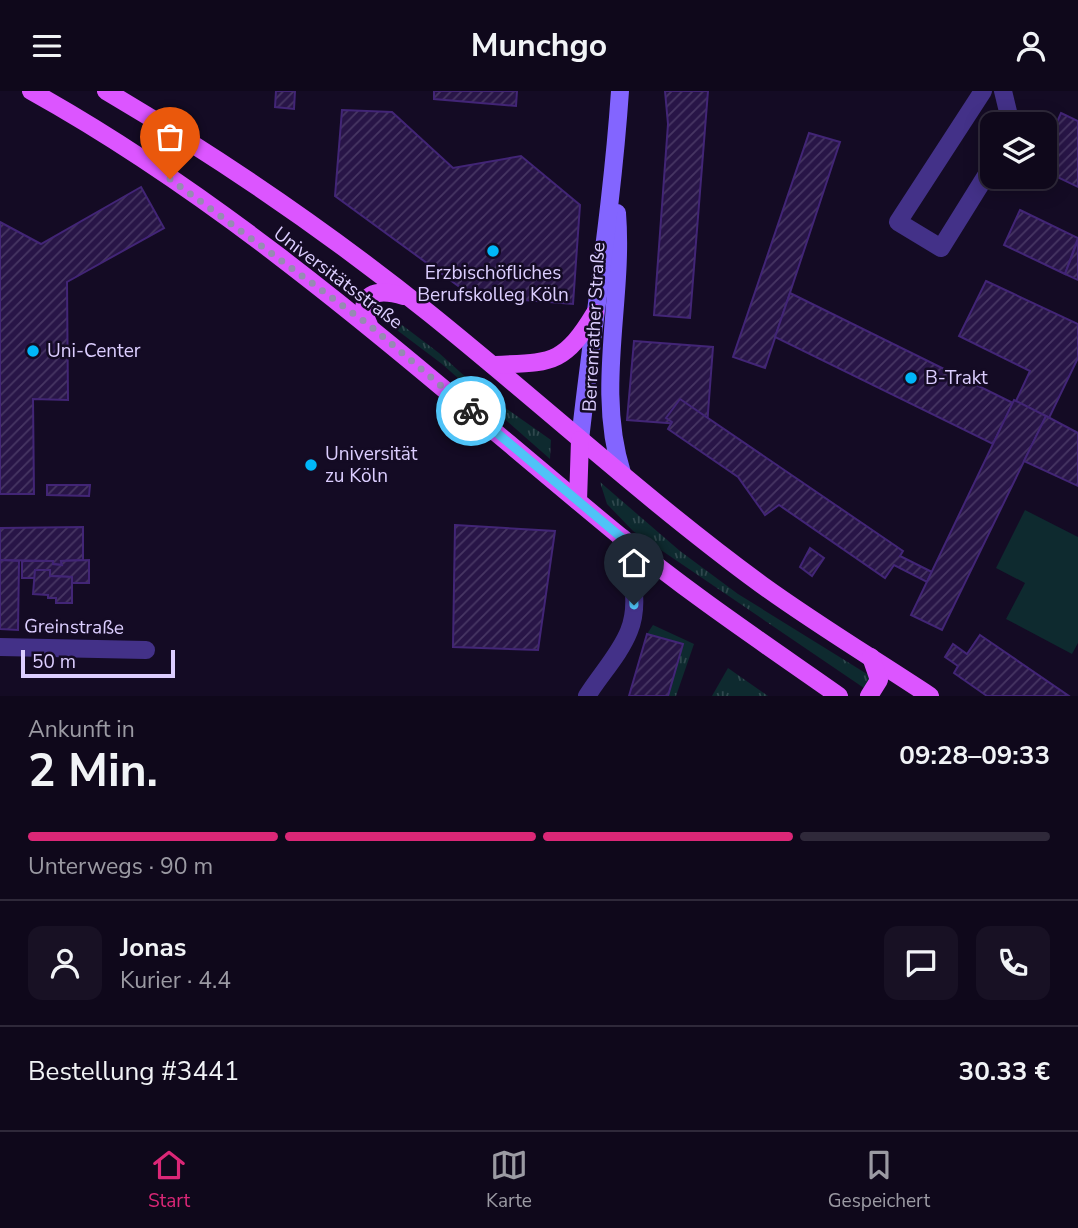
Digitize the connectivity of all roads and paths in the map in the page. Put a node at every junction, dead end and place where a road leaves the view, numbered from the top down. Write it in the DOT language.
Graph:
graph roads {
  1 [pos="31,91"];
  2 [pos="106,91"];
  3 [pos="621,91"];
  4 [pos="983,91"];
  5 [pos="1003,91"];
  6 [pos="1008,112"];
  7 [pos="614,182"];
  8 [pos="980,185"];
  9 [pos="408,297"];
  10 [pos="595,313"];
  11 [pos="369,325"];
  12 [pos="492,365"];
  13 [pos="580,440"];
  14 [pos="622,473"];
  15 [pos="578,501"];
  16 [pos="622,538"];
  17 [pos="0,647"];
  18 [pos="146,650"];
  19 [pos="871,657"];
  20 [pos="587,696"];
  21 [pos="839,696"];
  22 [pos="869,696"];
  23 [pos="930,696"];
  1 -- 11 [label="main road, Universitätsstraße"];
  2 -- 9 [label="main road, Universitätsstraße"];
  3 -- 7 [label="street, Berrenrather Straße"];
  4 -- 8 [label="street"];
  5 -- 6 [label="street"];
  7 -- 10 [label="street, Berrenrather Straße"];
  7 -- 14 [label="street, Berrenrather Straße"];
  9 -- 11 [label="main road"];
  9 -- 12 [label="main road, Universitätsstraße"];
  10 -- 12 [label="main road"];
  10 -- 13 [label="street, Berrenrather Straße"];
  11 -- 15 [label="main road, Universitätsstraße"];
  12 -- 13 [label="main road, Universitätsstraße"];
  13 -- 14 [label="main road, Universitätsstraße"];
  13 -- 15 [label="main road"];
  14 -- 19 [label="main road, Universitätsstraße"];
  15 -- 16 [label="main road, Universitätsstraße"];
  16 -- 20 [label="street"];
  16 -- 21 [label="main road, Universitätsstraße"];
  17 -- 18 [label="street, Greinstraße"];
  19 -- 22 [label="main road"];
  19 -- 23 [label="main road, Universitätsstraße"];
}
